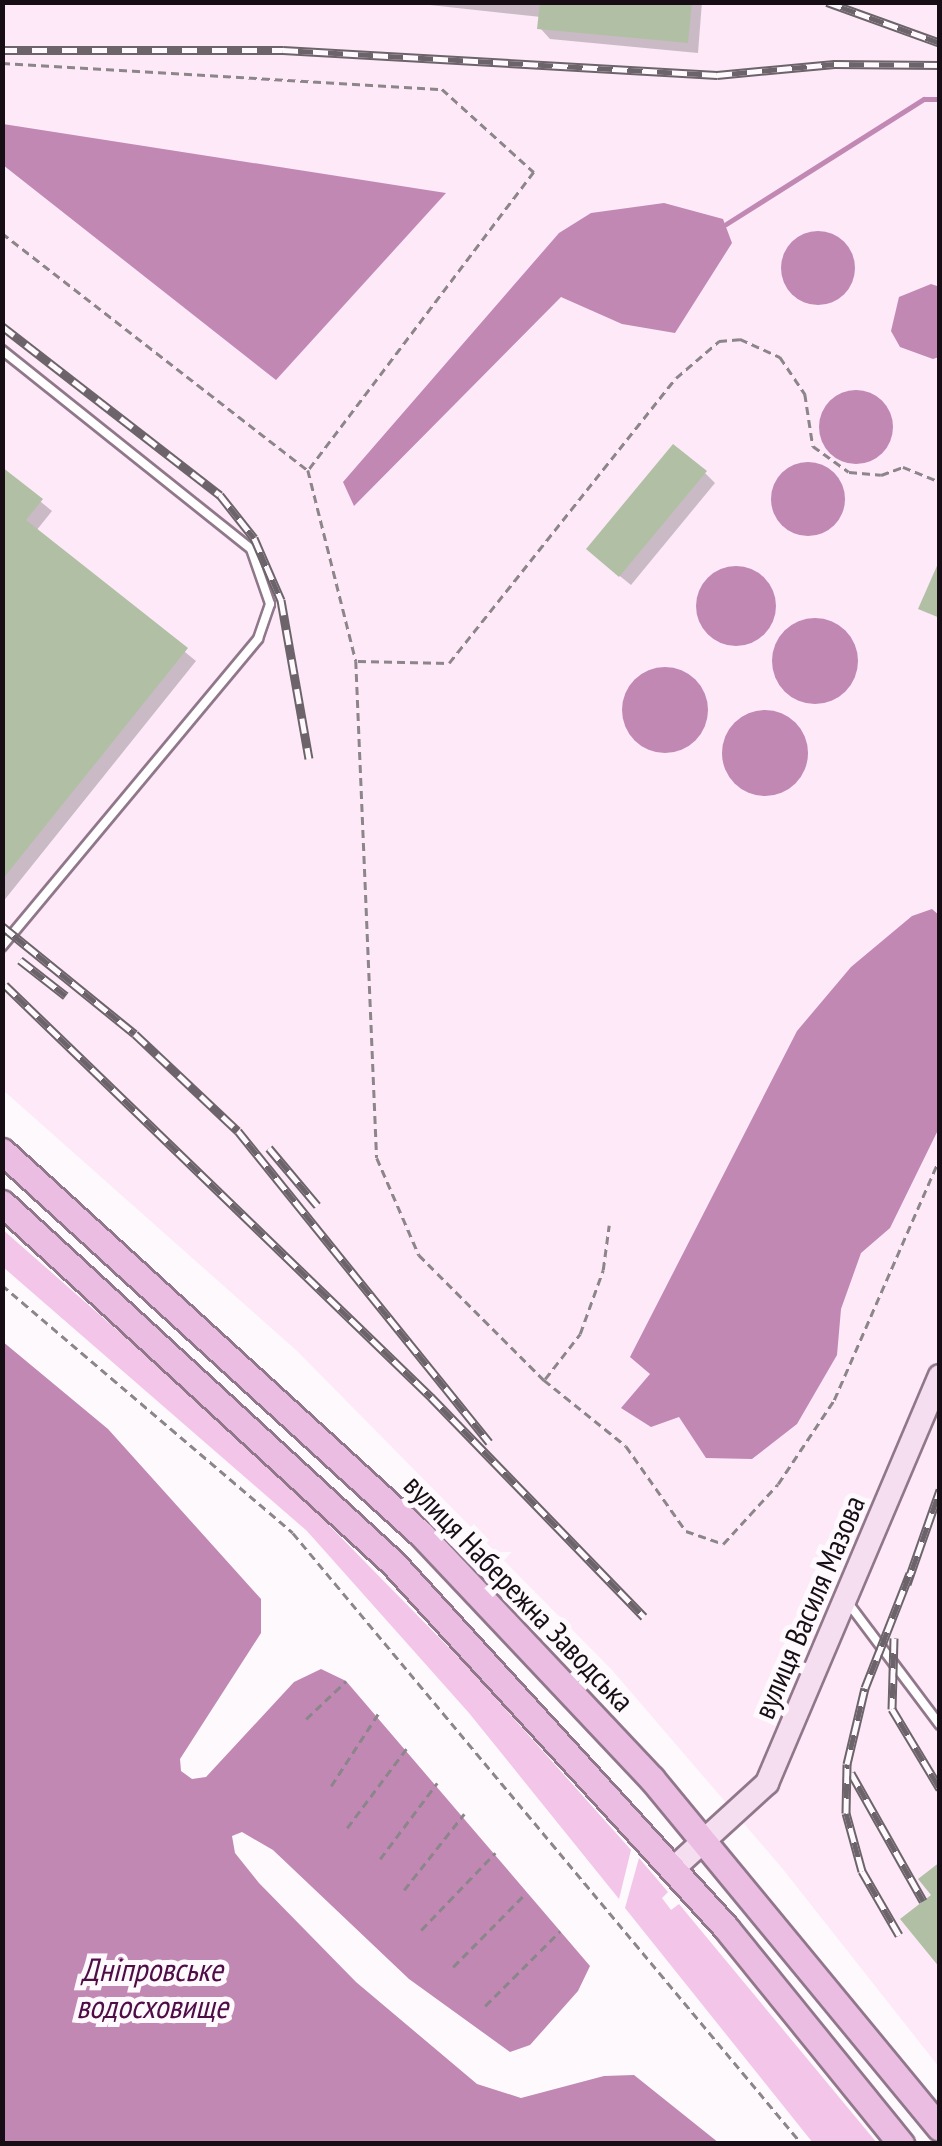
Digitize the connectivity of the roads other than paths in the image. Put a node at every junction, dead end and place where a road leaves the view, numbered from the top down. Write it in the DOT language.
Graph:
graph roads {
  1 [pos="2,350"];
  2 [pos="2,946"];
  3 [pos="2,1150"];
  4 [pos="2,1203"];
  5 [pos="940,1376"];
  6 [pos="845,1599"];
  7 [pos="940,1725"];
  8 [pos="706,1842"];
  9 [pos="674,1868"];
  10 [pos="940,2128"];
  11 [pos="900,2144"];
  1 -- 2 [label="lane"];
  3 -- 8 [label="main road, вулиця Набережна Заводська"];
  4 -- 9 [label="main road"];
  5 -- 6 [label="street, вулиця Василя Мазова"];
  6 -- 7 [label="lane"];
  6 -- 8 [label="street, вулиця Василя Мазова"];
  8 -- 9 [label="street, вулиця Василя Мазова"];
  8 -- 10 [label="main road, вулиця Набережна Заводська"];
  9 -- 11 [label="main road"];
}
